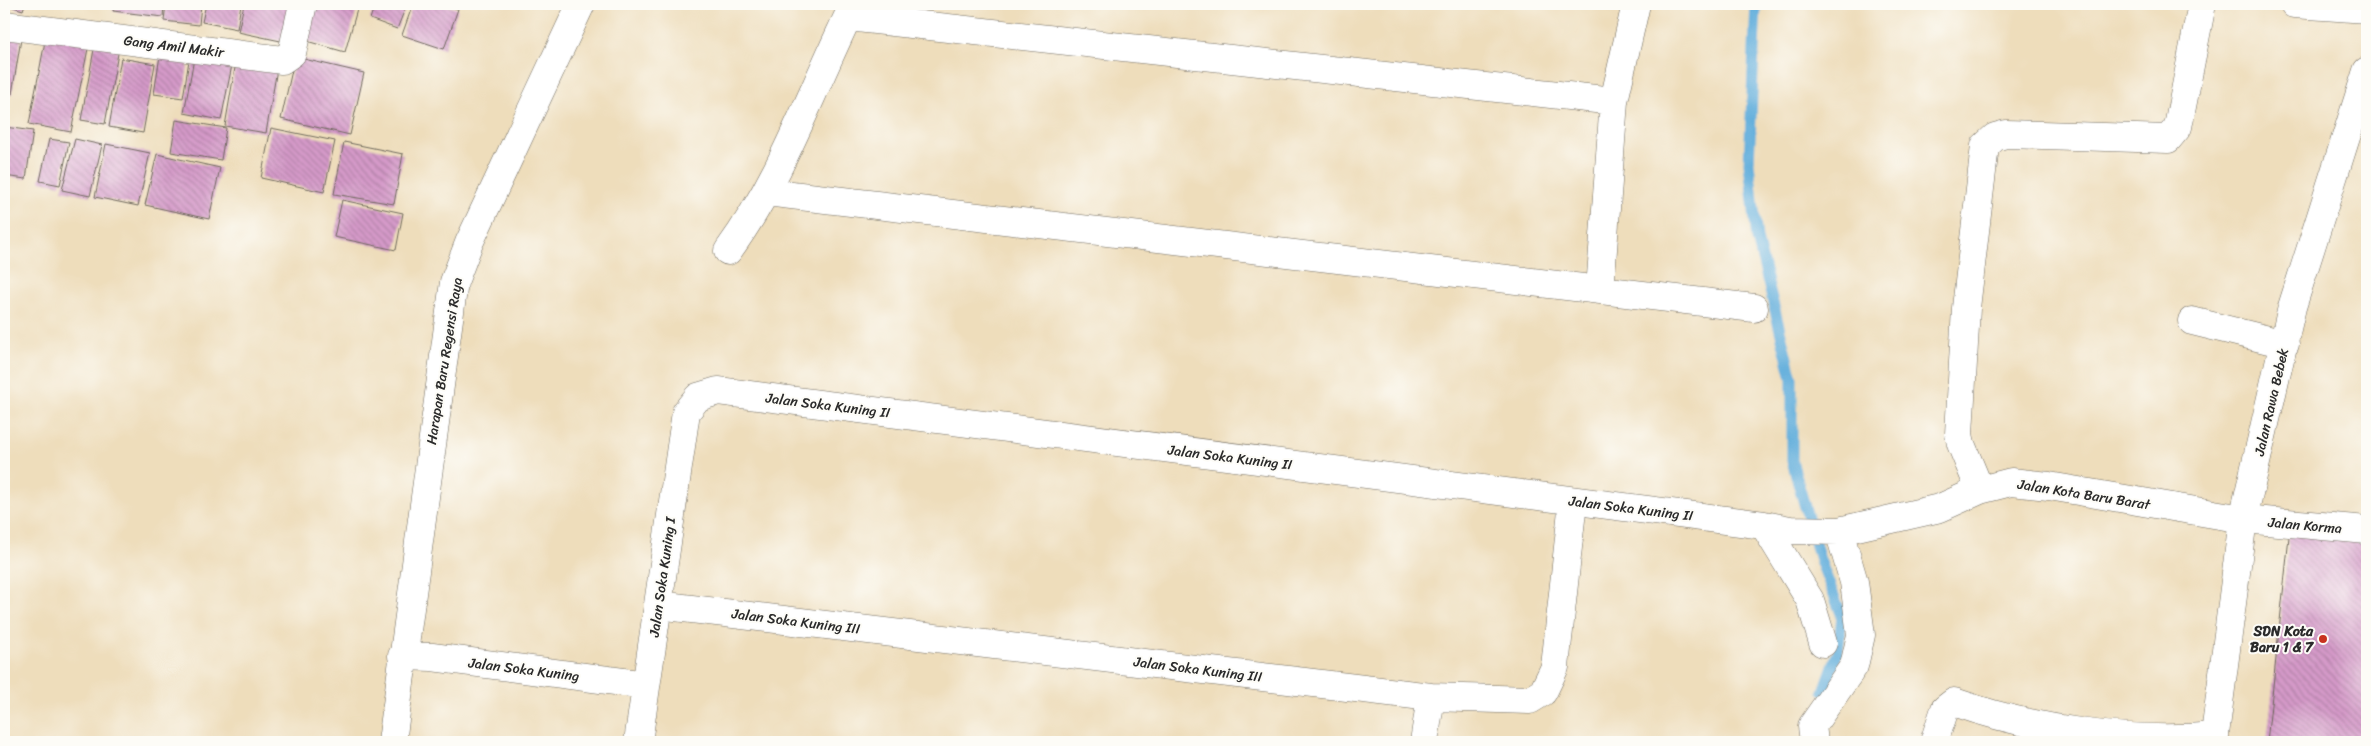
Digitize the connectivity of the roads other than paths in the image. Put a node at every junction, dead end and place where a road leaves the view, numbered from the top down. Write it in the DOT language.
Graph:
graph roads {
  1 [pos="303,4"];
  2 [pos="580,4"];
  3 [pos="1636,4"];
  4 [pos="2202,4"];
  5 [pos="2294,4"];
  6 [pos="2367,9"];
  7 [pos="851,10"];
  8 [pos="4,25"];
  9 [pos="2366,82"];
  10 [pos="1614,101"];
  11 [pos="766,192"];
  12 [pos="728,251"];
  13 [pos="1600,290"];
  14 [pos="1754,308"];
  15 [pos="2192,322"];
  16 [pos="2285,344"];
  17 [pos="686,412"];
  18 [pos="1980,490"];
  19 [pos="1573,500"];
  20 [pos="2243,520"];
  21 [pos="1802,529"];
  22 [pos="2367,530"];
  23 [pos="658,605"];
  24 [pos="1823,644"];
  25 [pos="402,656"];
  26 [pos="646,685"];
  27 [pos="1431,697"];
  28 [pos="2215,739"];
  29 [pos="392,742"];
  30 [pos="638,742"];
  31 [pos="1424,742"];
  32 [pos="1814,742"];
  33 [pos="1934,742"];
  1 -- 8 [label="street, Gang Amil Makir"];
  2 -- 25 [label="street, Harapan Baru Regensi Raya"];
  3 -- 10 [label="street"];
  4 -- 18 [label="street"];
  5 -- 6 [label="street"];
  7 -- 10 [label="street"];
  7 -- 11 [label="street"];
  9 -- 16 [label="street, Jalan Rawa Bebek"];
  10 -- 13 [label="street"];
  11 -- 12 [label="street"];
  11 -- 13 [label="street"];
  13 -- 14 [label="street"];
  15 -- 16 [label="street"];
  16 -- 20 [label="street, Jalan Rawa Bebek"];
  17 -- 19 [label="street, Jalan Soka Kuning II"];
  17 -- 23 [label="street, Jalan Soka Kuning I"];
  18 -- 20 [label="street, Jalan Kota Baru Barat"];
  18 -- 21 [label="street, Jalan Kota Baru Barat"];
  19 -- 21 [label="street, Jalan Soka Kuning II"];
  19 -- 27 [label="street, Jalan Soka Kuning III"];
  20 -- 22 [label="street, Jalan Korma"];
  20 -- 28 [label="street, Jalan Rawa Bebek"];
  21 -- 24 [label="street"];
  21 -- 32 [label="street"];
  23 -- 26 [label="street, Jalan Soka Kuning I"];
  23 -- 27 [label="street, Jalan Soka Kuning III"];
  25 -- 26 [label="street, Jalan Soka Kuning"];
  25 -- 29 [label="street, Harapan Baru Regensi Raya"];
  26 -- 30 [label="street, Jalan Soka Kuning I"];
  27 -- 31 [label="street"];
  28 -- 33 [label="street"];
}
